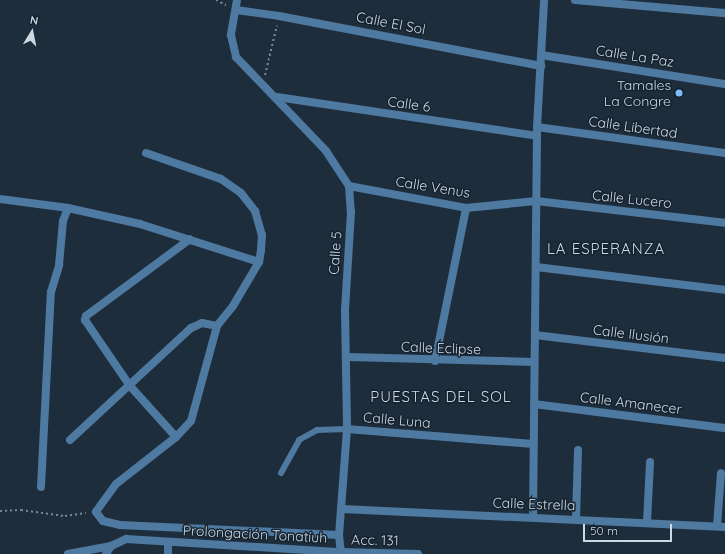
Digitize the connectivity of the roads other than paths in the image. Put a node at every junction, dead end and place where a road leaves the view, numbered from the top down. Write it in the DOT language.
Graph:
graph roads {
  1 [pos="237,0"];
  2 [pos="544,0"];
  3 [pos="575,0"];
  4 [pos="236,10"];
  5 [pos="725,13"];
  6 [pos="541,55"];
  7 [pos="541,66"];
  8 [pos="725,84"];
  9 [pos="278,97"];
  10 [pos="537,131"];
  11 [pos="146,153"];
  12 [pos="725,153"];
  13 [pos="349,186"];
  14 [pos="0,200"];
  15 [pos="536,201"];
  16 [pos="68,208"];
  17 [pos="466,208"];
  18 [pos="725,223"];
  19 [pos="190,239"];
  20 [pos="259,262"];
  21 [pos="536,267"];
  22 [pos="725,290"];
  23 [pos="217,326"];
  24 [pos="535,335"];
  25 [pos="348,357"];
  26 [pos="725,358"];
  27 [pos="435,361"];
  28 [pos="534,362"];
  29 [pos="130,386"];
  30 [pos="534,404"];
  31 [pos="725,428"];
  32 [pos="347,429"];
  33 [pos="176,437"];
  34 [pos="70,440"];
  35 [pos="533,444"];
  36 [pos="578,450"];
  37 [pos="650,462"];
  38 [pos="281,473"];
  39 [pos="721,473"];
  40 [pos="41,487"];
  41 [pos="342,509"];
  42 [pos="533,517"];
  43 [pos="576,519"];
  44 [pos="647,522"];
  45 [pos="721,527"];
  46 [pos="339,535"];
  47 [pos="168,542"];
  48 [pos="110,546"];
  49 [pos="256,550"];
  50 [pos="341,553"];
  51 [pos="68,554"];
  52 [pos="106,554"];
  53 [pos="168,554"];
  54 [pos="408,554"];
  55 [pos="418,554"];
  1 -- 4 [label="street, Calle 5"];
  2 -- 6 [label="street"];
  3 -- 5 [label="street"];
  4 -- 7 [label="street, Calle El Sol"];
  4 -- 9 [label="street, Calle 5"];
  6 -- 7 [label="street"];
  6 -- 8 [label="street, Calle La Paz"];
  7 -- 10 [label="street"];
  9 -- 10 [label="street, Calle 6"];
  9 -- 13 [label="street, Calle 5"];
  10 -- 12 [label="street, Calle Libertad"];
  10 -- 15 [label="street"];
  11 -- 20 [label="street"];
  13 -- 17 [label="street, Calle Venus"];
  13 -- 25 [label="street, Calle 5"];
  14 -- 16 [label="street"];
  15 -- 17 [label="street, Calle Venus"];
  15 -- 18 [label="street, Calle Lucero"];
  15 -- 21 [label="street"];
  16 -- 19 [label="street"];
  16 -- 40 [label="street"];
  17 -- 27 [label="street"];
  19 -- 20 [label="street"];
  19 -- 29 [label="street"];
  20 -- 23 [label="street"];
  21 -- 22 [label="street"];
  21 -- 24 [label="street"];
  23 -- 29 [label="street"];
  23 -- 33 [label="street"];
  24 -- 26 [label="street, Calle Ilusión"];
  24 -- 28 [label="street"];
  25 -- 27 [label="street, Calle Eclipse"];
  25 -- 32 [label="street, Calle 5"];
  27 -- 28 [label="street, Calle Eclipse"];
  28 -- 30 [label="street"];
  29 -- 33 [label="street"];
  29 -- 34 [label="street"];
  30 -- 31 [label="street, Calle Amanecer"];
  30 -- 35 [label="street"];
  32 -- 35 [label="street, Calle Luna"];
  32 -- 38 [label="lane, Calle Luna"];
  32 -- 41 [label="street, Calle 5"];
  33 -- 46 [label="street"];
  35 -- 42 [label="street"];
  36 -- 43 [label="street"];
  37 -- 44 [label="street"];
  39 -- 45 [label="street"];
  41 -- 42 [label="street, Calle Estrella"];
  41 -- 46 [label="street, Calle 5"];
  42 -- 43 [label="street, Calle Estrella"];
  43 -- 44 [label="street, Calle Estrella"];
  44 -- 45 [label="street, Calle Estrella"];
  46 -- 50 [label="street, Calle 5"];
  47 -- 48 [label="street, Prolongación Tonatíuh"];
  47 -- 49 [label="street, Prolongación Tonatíuh"];
  47 -- 53 [label="street"];
  48 -- 51 [label="street, Prolongación Tonatíuh"];
  48 -- 52 [label="street"];
  49 -- 50 [label="street, Prolongación Tonatíuh"];
  50 -- 54 [label="street, Acc. 131"];
  54 -- 55 [label="street, Acc. 131"];
}
